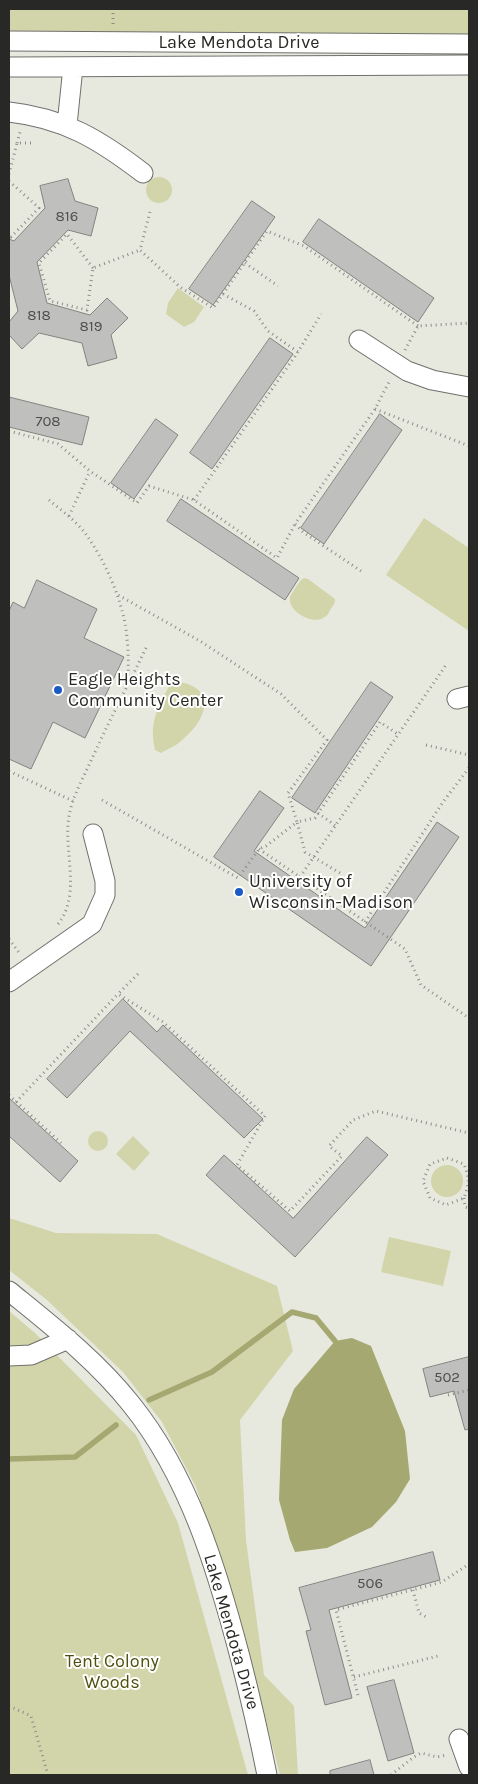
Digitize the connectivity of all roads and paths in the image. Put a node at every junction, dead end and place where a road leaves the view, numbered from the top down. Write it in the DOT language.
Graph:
graph roads {
  1 [pos="9,41"];
  2 [pos="469,44"];
  3 [pos="469,65"];
  4 [pos="9,67"];
  5 [pos="73,67"];
  6 [pos="9,112"];
  7 [pos="67,125"];
  8 [pos="35,143"];
  9 [pos="143,173"];
  10 [pos="9,174"];
  11 [pos="9,181"];
  12 [pos="150,212"];
  13 [pos="9,236"];
  14 [pos="140,250"];
  15 [pos="245,263"];
  16 [pos="93,268"];
  17 [pos="278,286"];
  18 [pos="223,294"];
  19 [pos="321,314"];
  20 [pos="469,323"];
  21 [pos="418,326"];
  22 [pos="359,340"];
  23 [pos="298,352"];
  24 [pos="397,365"];
  25 [pos="469,387"];
  26 [pos="375,409"];
  27 [pos="9,431"];
  28 [pos="469,446"];
  29 [pos="90,470"];
  30 [pos="49,500"];
  31 [pos="194,500"];
  32 [pos="69,516"];
  33 [pos="295,524"];
  34 [pos="361,571"];
  35 [pos="118,595"];
  36 [pos="147,646"];
  37 [pos="446,665"];
  38 [pos="128,685"];
  39 [pos="399,735"];
  40 [pos="426,745"];
  41 [pos="469,755"];
  42 [pos="469,768"];
  43 [pos="9,771"];
  44 [pos="102,800"];
  45 [pos="73,801"];
  46 [pos="318,813"];
  47 [pos="297,822"];
  48 [pos="336,826"];
  49 [pos="93,834"];
  50 [pos="259,849"];
  51 [pos="314,857"];
  52 [pos="340,873"];
  53 [pos="300,877"];
  54 [pos="365,922"];
  55 [pos="56,927"];
  56 [pos="9,938"];
  57 [pos="22,957"];
  58 [pos="138,974"];
  59 [pos="9,982"];
  60 [pos="118,994"];
  61 [pos="469,1018"];
  62 [pos="9,1095"];
  63 [pos="16,1102"];
  64 [pos="469,1133"];
  65 [pos="61,1143"];
  66 [pos="469,1177"];
  67 [pos="464,1198"];
  68 [pos="469,1208"];
  69 [pos="9,1291"];
  70 [pos="68,1340"];
  71 [pos="9,1356"];
  72 [pos="469,1390"];
  73 [pos="448,1395"];
  74 [pos="469,1564"];
  75 [pos="413,1590"];
  76 [pos="428,1618"];
  77 [pos="438,1656"];
  78 [pos="354,1677"];
  79 [pos="358,1695"];
  80 [pos="9,1706"];
  81 [pos="457,1746"];
  82 [pos="469,1767"];
  83 [pos="393,1774"];
  84 [pos="48,1775"];
  85 [pos="267,1775"];
  86 [pos="401,1775"];
  1 -- 2 [label="street, Lake Mendota Drive"];
  3 -- 5 [label="street, Lake Mendota Drive"];
  4 -- 5 [label="street, Lake Mendota Drive"];
  5 -- 7 [label="street"];
  6 -- 7 [label="street"];
  7 -- 9 [label="street"];
  8 -- 10 [label="path"];
  11 -- 13 [label="path"];
  12 -- 14 [label="path"];
  14 -- 16 [label="path"];
  14 -- 18 [label="path"];
  15 -- 17 [label="path"];
  15 -- 18 [label="path"];
  15 -- 21 [label="path"];
  16 -- 16 [label="path"];
  18 -- 23 [label="path"];
  19 -- 23 [label="path"];
  20 -- 21 [label="path"];
  21 -- 24 [label="path"];
  22 -- 24 [label="street"];
  23 -- 31 [label="path"];
  24 -- 25 [label="street"];
  24 -- 26 [label="path"];
  26 -- 28 [label="path"];
  26 -- 33 [label="path"];
  27 -- 29 [label="path"];
  29 -- 31 [label="path"];
  29 -- 32 [label="path"];
  30 -- 32 [label="path"];
  31 -- 33 [label="path"];
  32 -- 35 [label="path"];
  33 -- 34 [label="path"];
  35 -- 38 [label="path"];
  35 -- 47 [label="path"];
  36 -- 38 [label="path"];
  37 -- 39 [label="path"];
  38 -- 45 [label="path"];
  39 -- 46 [label="path"];
  39 -- 48 [label="path"];
  40 -- 41 [label="path"];
  42 -- 54 [label="path"];
  43 -- 45 [label="path"];
  44 -- 50 [label="path"];
  45 -- 55 [label="path"];
  46 -- 47 [label="path"];
  46 -- 48 [label="path"];
  47 -- 50 [label="path"];
  47 -- 51 [label="path"];
  48 -- 51 [label="path"];
  49 -- 59 [label="street"];
  50 -- 53 [label="path"];
  51 -- 52 [label="path"];
  51 -- 53 [label="path"];
  53 -- 54 [label="path"];
  54 -- 61 [label="path"];
  56 -- 57 [label="path"];
  58 -- 60 [label="path"];
  60 -- 63 [label="path"];
  60 -- 64 [label="path"];
  62 -- 63 [label="path"];
  63 -- 65 [label="path"];
  66 -- 67 [label="path"];
  66 -- 67 [label="path"];
  67 -- 68 [label="path"];
  69 -- 70 [label="street, Lake Mendota Drive"];
  70 -- 71 [label="street"];
  70 -- 85 [label="street, Lake Mendota Drive"];
  72 -- 73 [label="path"];
  74 -- 75 [label="path"];
  75 -- 76 [label="path"];
  75 -- 78 [label="path"];
  77 -- 78 [label="path"];
  78 -- 79 [label="path"];
  80 -- 84 [label="path"];
  81 -- 82 [label="street"];
  81 -- 83 [label="path"];
  83 -- 86 [label="path"];
}
